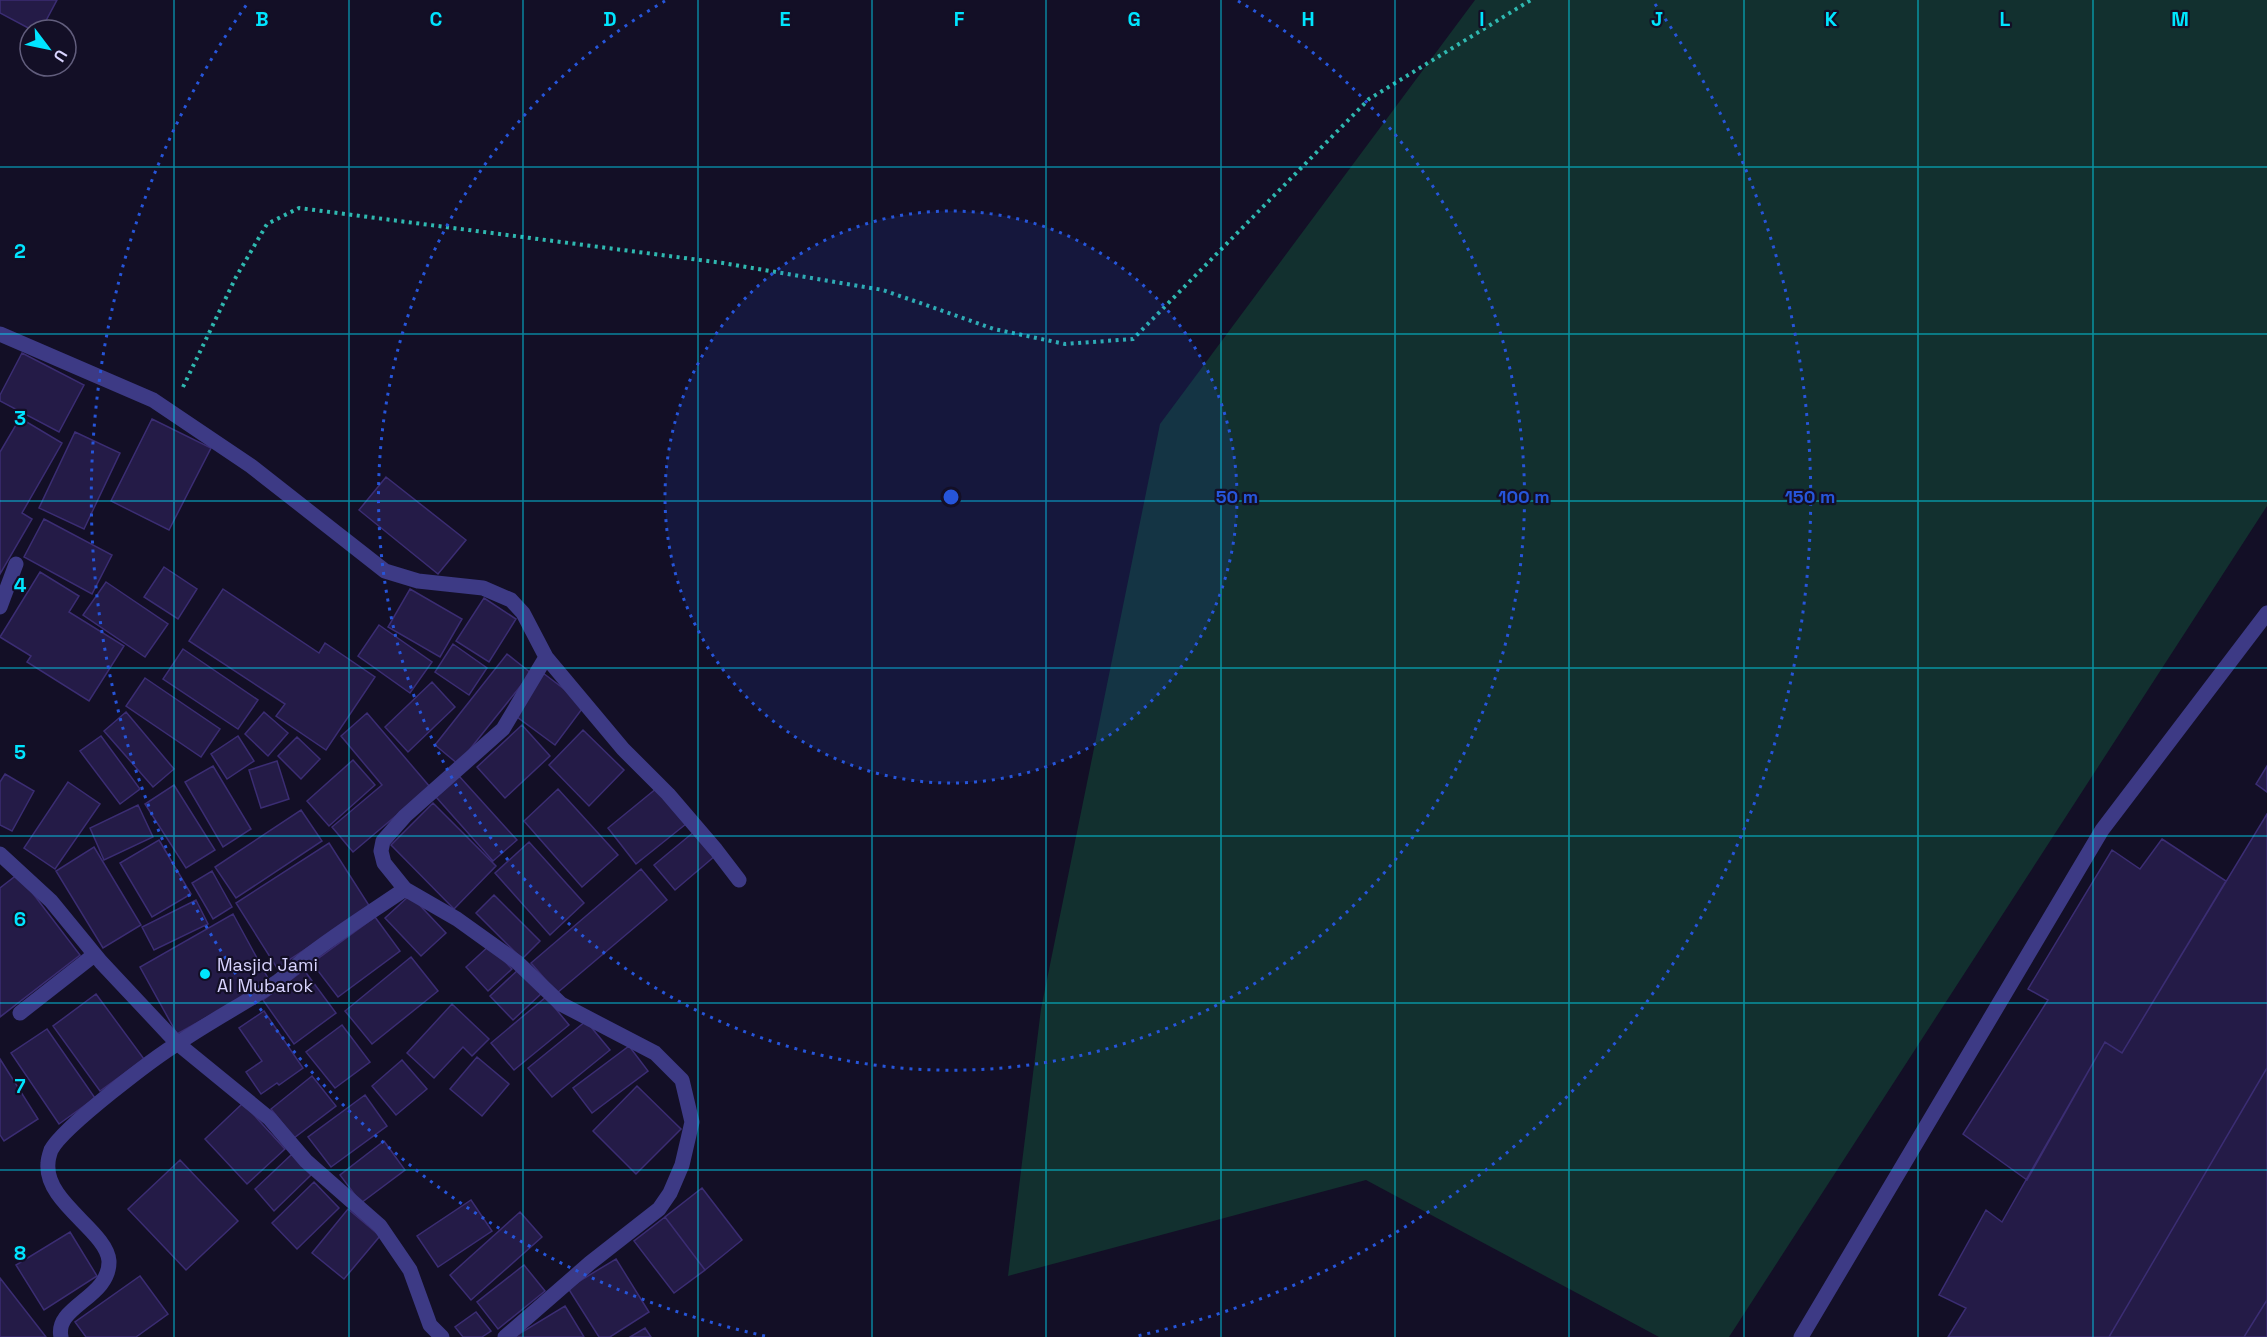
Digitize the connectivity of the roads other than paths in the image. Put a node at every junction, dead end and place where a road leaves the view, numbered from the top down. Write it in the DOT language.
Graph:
graph roads {
  1 [pos="0,333"];
  2 [pos="16,564"];
  3 [pos="0,607"];
  4 [pos="2267,613"];
  5 [pos="546,657"];
  6 [pos="0,854"];
  7 [pos="739,880"];
  8 [pos="405,889"];
  9 [pos="94,955"];
  10 [pos="20,1013"];
  11 [pos="177,1043"];
  12 [pos="61,1337"];
  13 [pos="442,1337"];
  14 [pos="505,1337"];
  15 [pos="1801,1337"];
  1 -- 5 [label="street"];
  2 -- 3 [label="street"];
  4 -- 15 [label="street"];
  5 -- 7 [label="street"];
  5 -- 8 [label="street"];
  6 -- 9 [label="street"];
  8 -- 11 [label="street"];
  8 -- 14 [label="street"];
  9 -- 10 [label="street"];
  9 -- 11 [label="street"];
  11 -- 12 [label="street"];
  11 -- 13 [label="street"];
}
